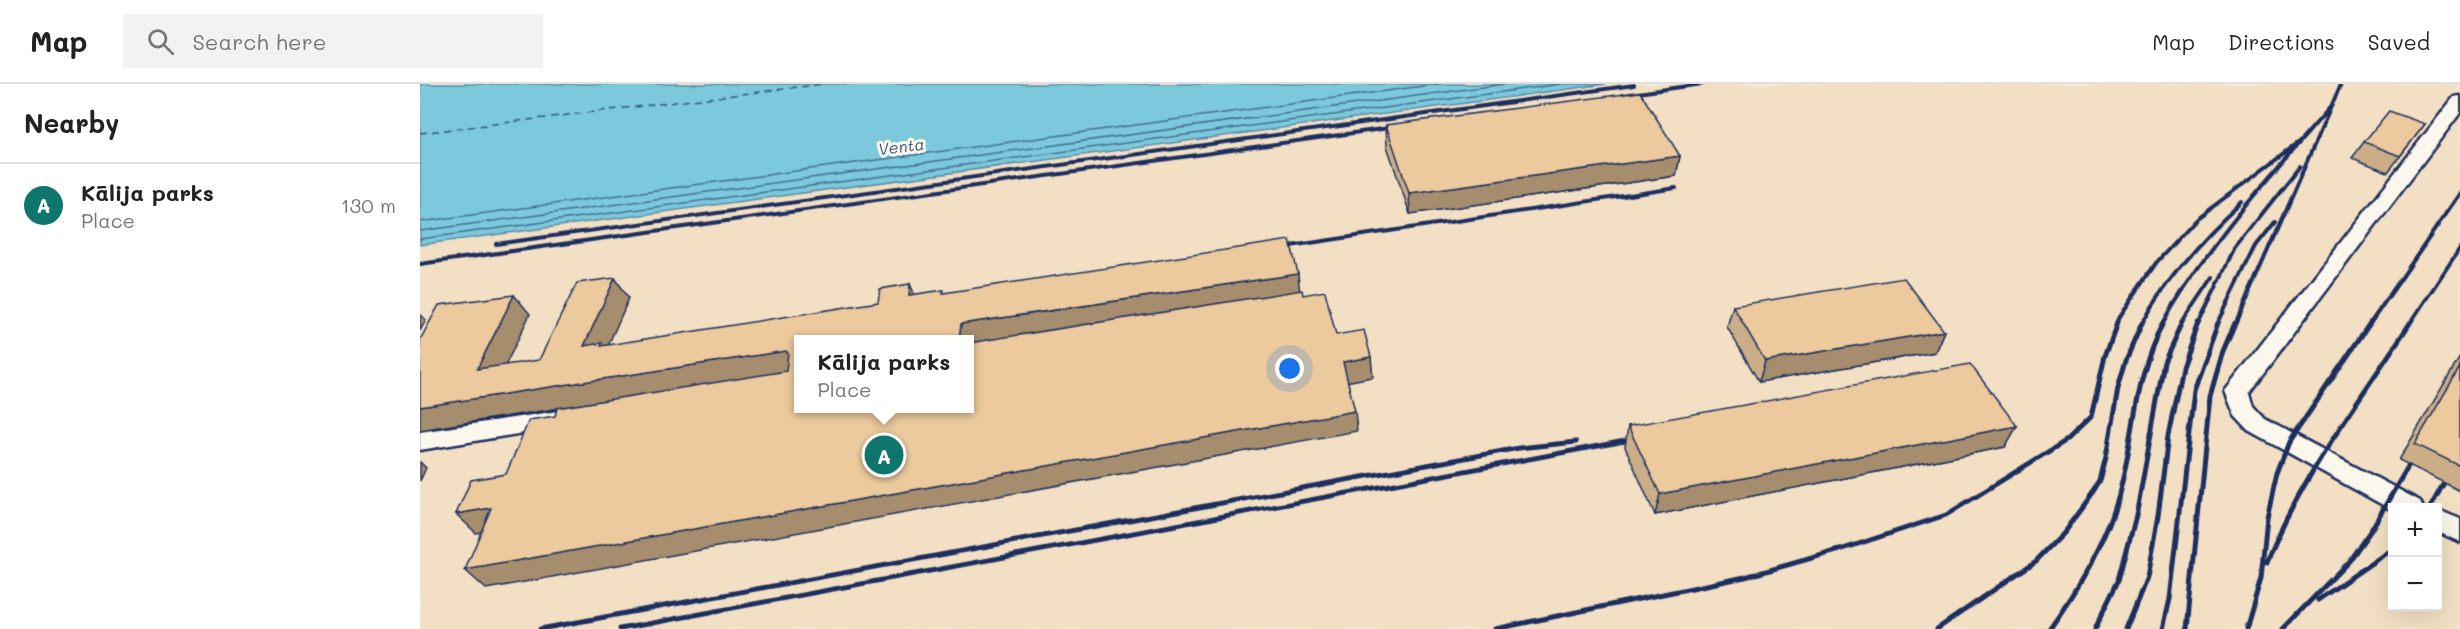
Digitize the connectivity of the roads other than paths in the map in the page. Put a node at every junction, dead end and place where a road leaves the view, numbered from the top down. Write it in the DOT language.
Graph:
graph roads {
  1 [pos="2460,101"];
  2 [pos="586,415"];
  3 [pos="420,441"];
  4 [pos="2404,503"];
  5 [pos="2442,523"];
  6 [pos="2460,531"];
  1 -- 4 [label="street"];
  2 -- 3 [label="street"];
  5 -- 6 [label="street"];
}
